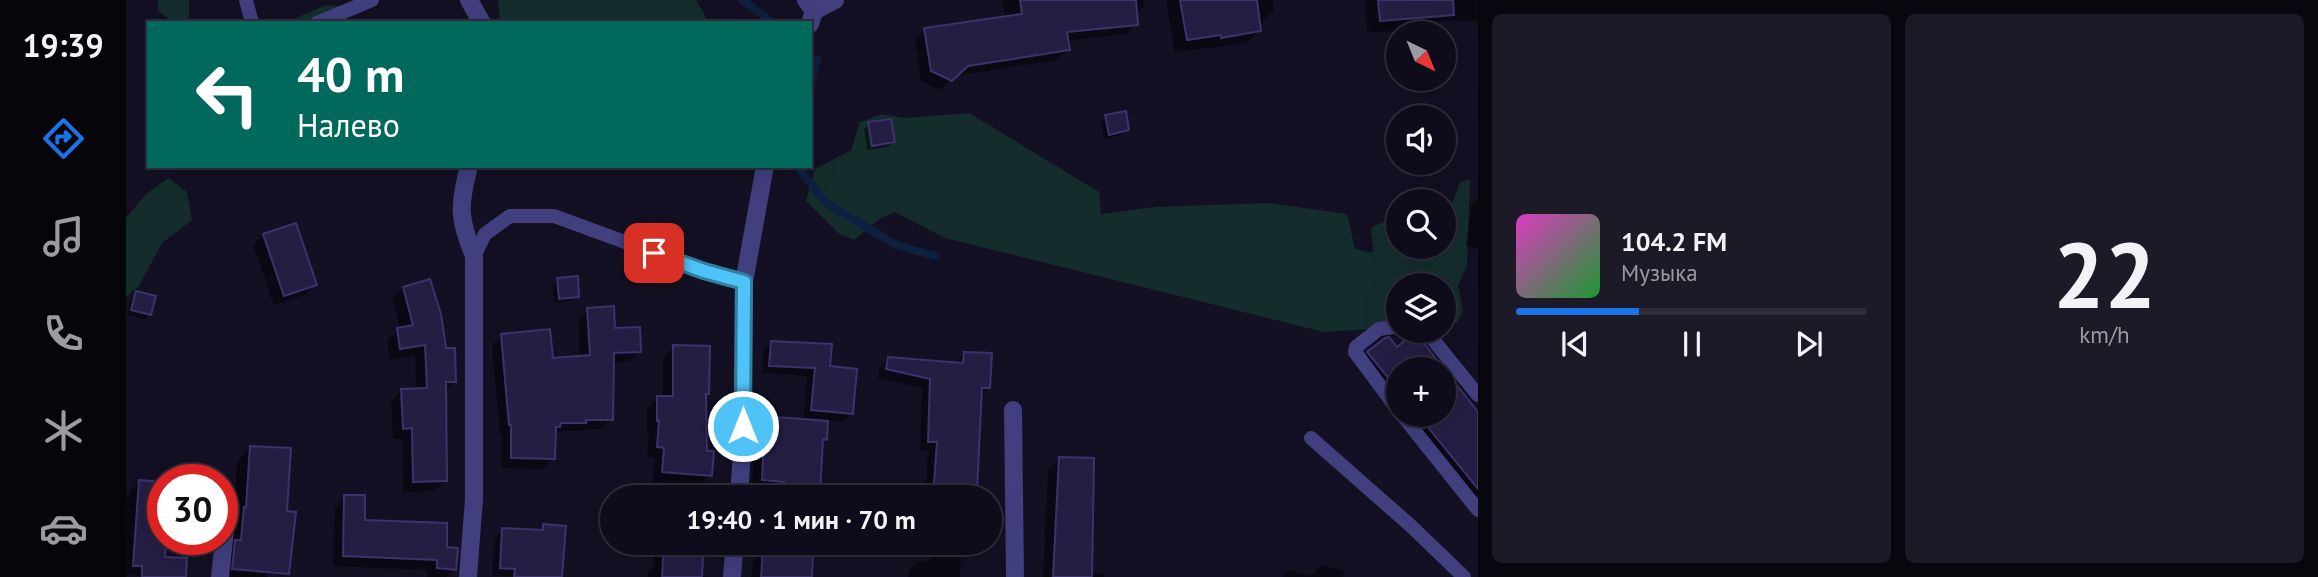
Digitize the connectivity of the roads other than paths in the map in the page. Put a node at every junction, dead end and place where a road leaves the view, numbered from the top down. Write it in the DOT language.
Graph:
graph roads {
  1 [pos="246,0"];
  2 [pos="372,0"];
  3 [pos="469,0"];
  4 [pos="835,0"];
  5 [pos="810,12"];
  6 [pos="251,21"];
  7 [pos="322,21"];
  8 [pos="481,21"];
  9 [pos="469,168"];
  10 [pos="765,168"];
  11 [pos="474,256"];
  12 [pos="744,282"];
  13 [pos="1386,328"];
  14 [pos="1436,343"];
  15 [pos="1386,394"];
  16 [pos="1478,395"];
  17 [pos="1013,410"];
  18 [pos="1412,427"];
  19 [pos="1311,438"];
  20 [pos="740,485"];
  21 [pos="1478,510"];
  22 [pos="222,555"];
  23 [pos="734,555"];
  24 [pos="220,577"];
  25 [pos="468,577"];
  26 [pos="732,577"];
  27 [pos="1015,577"];
  28 [pos="1464,577"];
  1 -- 6 [label="lane"];
  2 -- 7 [label="lane"];
  3 -- 8 [label="street"];
  4 -- 5 [label="street"];
  9 -- 11 [label="street"];
  10 -- 12 [label="street"];
  11 -- 12 [label="lane"];
  11 -- 25 [label="street"];
  12 -- 20 [label="street"];
  13 -- 15 [label="lane"];
  14 -- 16 [label="lane"];
  17 -- 27 [label="street"];
  18 -- 21 [label="lane"];
  19 -- 28 [label="lane"];
  22 -- 24 [label="street"];
  23 -- 26 [label="street"];
}
